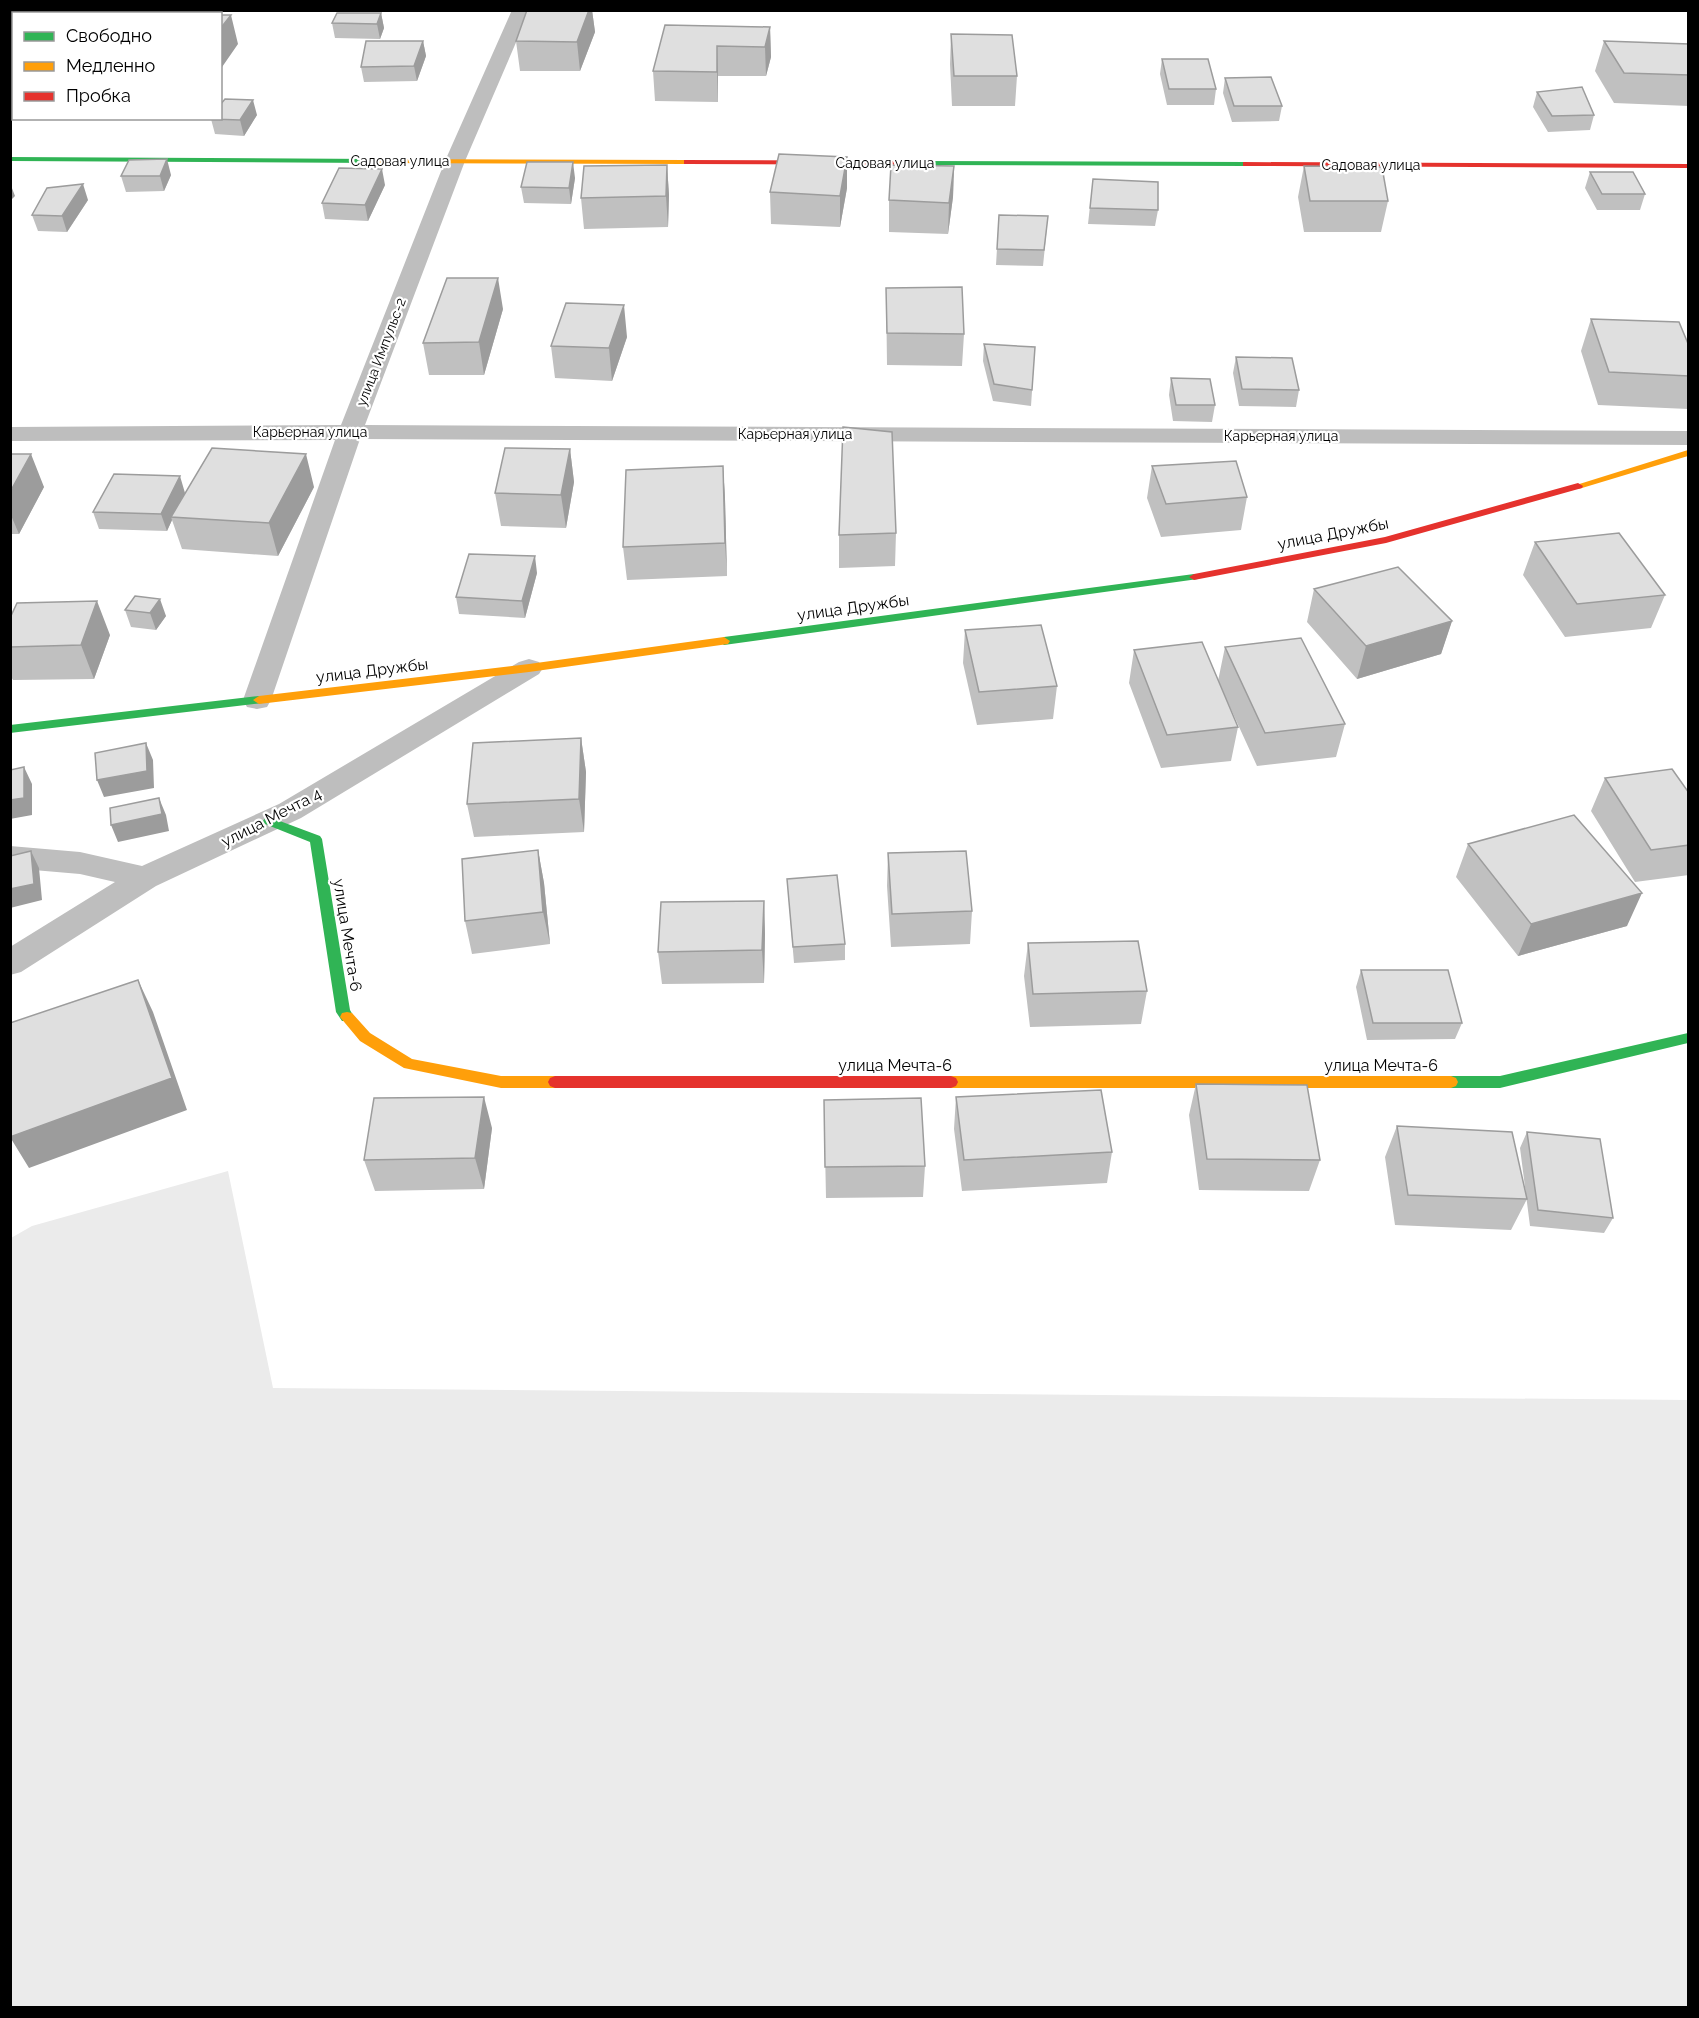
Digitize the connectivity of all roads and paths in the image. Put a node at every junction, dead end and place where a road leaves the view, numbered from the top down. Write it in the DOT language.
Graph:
graph roads {
  1 [pos="520,10"];
  2 [pos="10,159"];
  3 [pos="455,161"];
  4 [pos="1689,166"];
  5 [pos="350,432"];
  6 [pos="10,434"];
  7 [pos="1689,438"];
  8 [pos="1689,453"];
  9 [pos="530,668"];
  10 [pos="257,700"];
  11 [pos="10,729"];
  12 [pos="269,821"];
  13 [pos="10,857"];
  14 [pos="146,878"];
  15 [pos="10,963"];
  16 [pos="1689,1038"];
  1 -- 3 [label="street, улица Импульс-2"];
  2 -- 3 [label="street, Садовая улица"];
  3 -- 4 [label="street, Садовая улица"];
  3 -- 5 [label="street, улица Импульс-2"];
  5 -- 6 [label="street, Карьерная улица"];
  5 -- 7 [label="street, Карьерная улица"];
  5 -- 10 [label="street, улица Импульс-2"];
  8 -- 9 [label="street, улица Дружбы"];
  9 -- 10 [label="street, улица Дружбы"];
  9 -- 12 [label="street, улица Мечта 4"];
  10 -- 11 [label="street, улица Дружбы"];
  12 -- 14 [label="street, улица Мечта 4"];
  12 -- 16 [label="street, улица Мечта-6"];
  13 -- 14 [label="street"];
  14 -- 15 [label="street, улица Мечта 4"];
}
